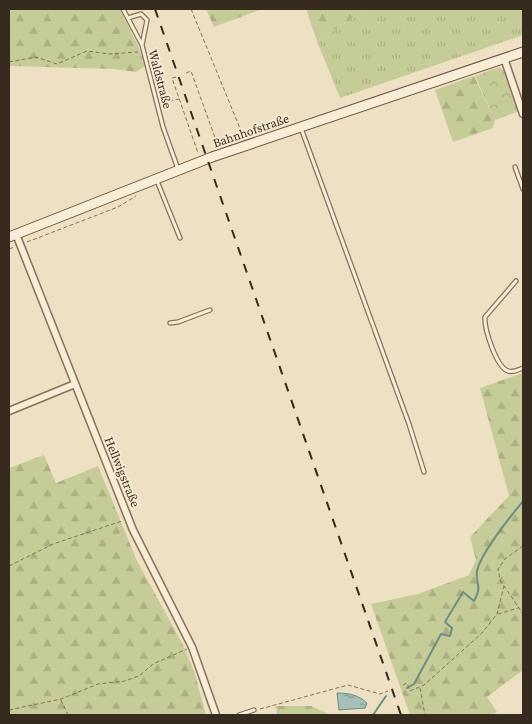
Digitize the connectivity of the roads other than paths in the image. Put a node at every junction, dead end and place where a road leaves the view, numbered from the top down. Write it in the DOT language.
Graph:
graph roads {
  1 [pos="123,9"];
  2 [pos="128,18"];
  3 [pos="142,45"];
  4 [pos="523,52"];
  5 [pos="504,58"];
  6 [pos="523,114"];
  7 [pos="300,128"];
  8 [pos="515,167"];
  9 [pos="179,169"];
  10 [pos="156,179"];
  11 [pos="523,189"];
  12 [pos="12,235"];
  13 [pos="180,238"];
  14 [pos="516,281"];
  15 [pos="210,310"];
  16 [pos="170,323"];
  17 [pos="523,368"];
  18 [pos="75,384"];
  19 [pos="9,410"];
  20 [pos="424,472"];
  21 [pos="254,710"];
  22 [pos="216,715"];
  23 [pos="239,715"];
  1 -- 2 [label="lane, Waldstraße"];
  2 -- 3 [label="lane, Waldstraße"];
  2 -- 3 [label="lane"];
  3 -- 9 [label="lane, Waldstraße"];
  4 -- 5 [label="main road, Bahnhofstraße"];
  5 -- 6 [label="street"];
  5 -- 7 [label="main road, Bahnhofstraße"];
  7 -- 9 [label="main road, Bahnhofstraße"];
  7 -- 20 [label="lane"];
  8 -- 11 [label="lane"];
  9 -- 10 [label="main road, Bahnhofstraße"];
  10 -- 12 [label="main road, Bahnhofstraße"];
  10 -- 13 [label="lane"];
  12 -- 18 [label="street, Hellwigstraße"];
  14 -- 17 [label="lane"];
  15 -- 16 [label="lane"];
  18 -- 19 [label="street"];
  18 -- 22 [label="street, Hellwigstraße"];
  21 -- 23 [label="lane"];
}
